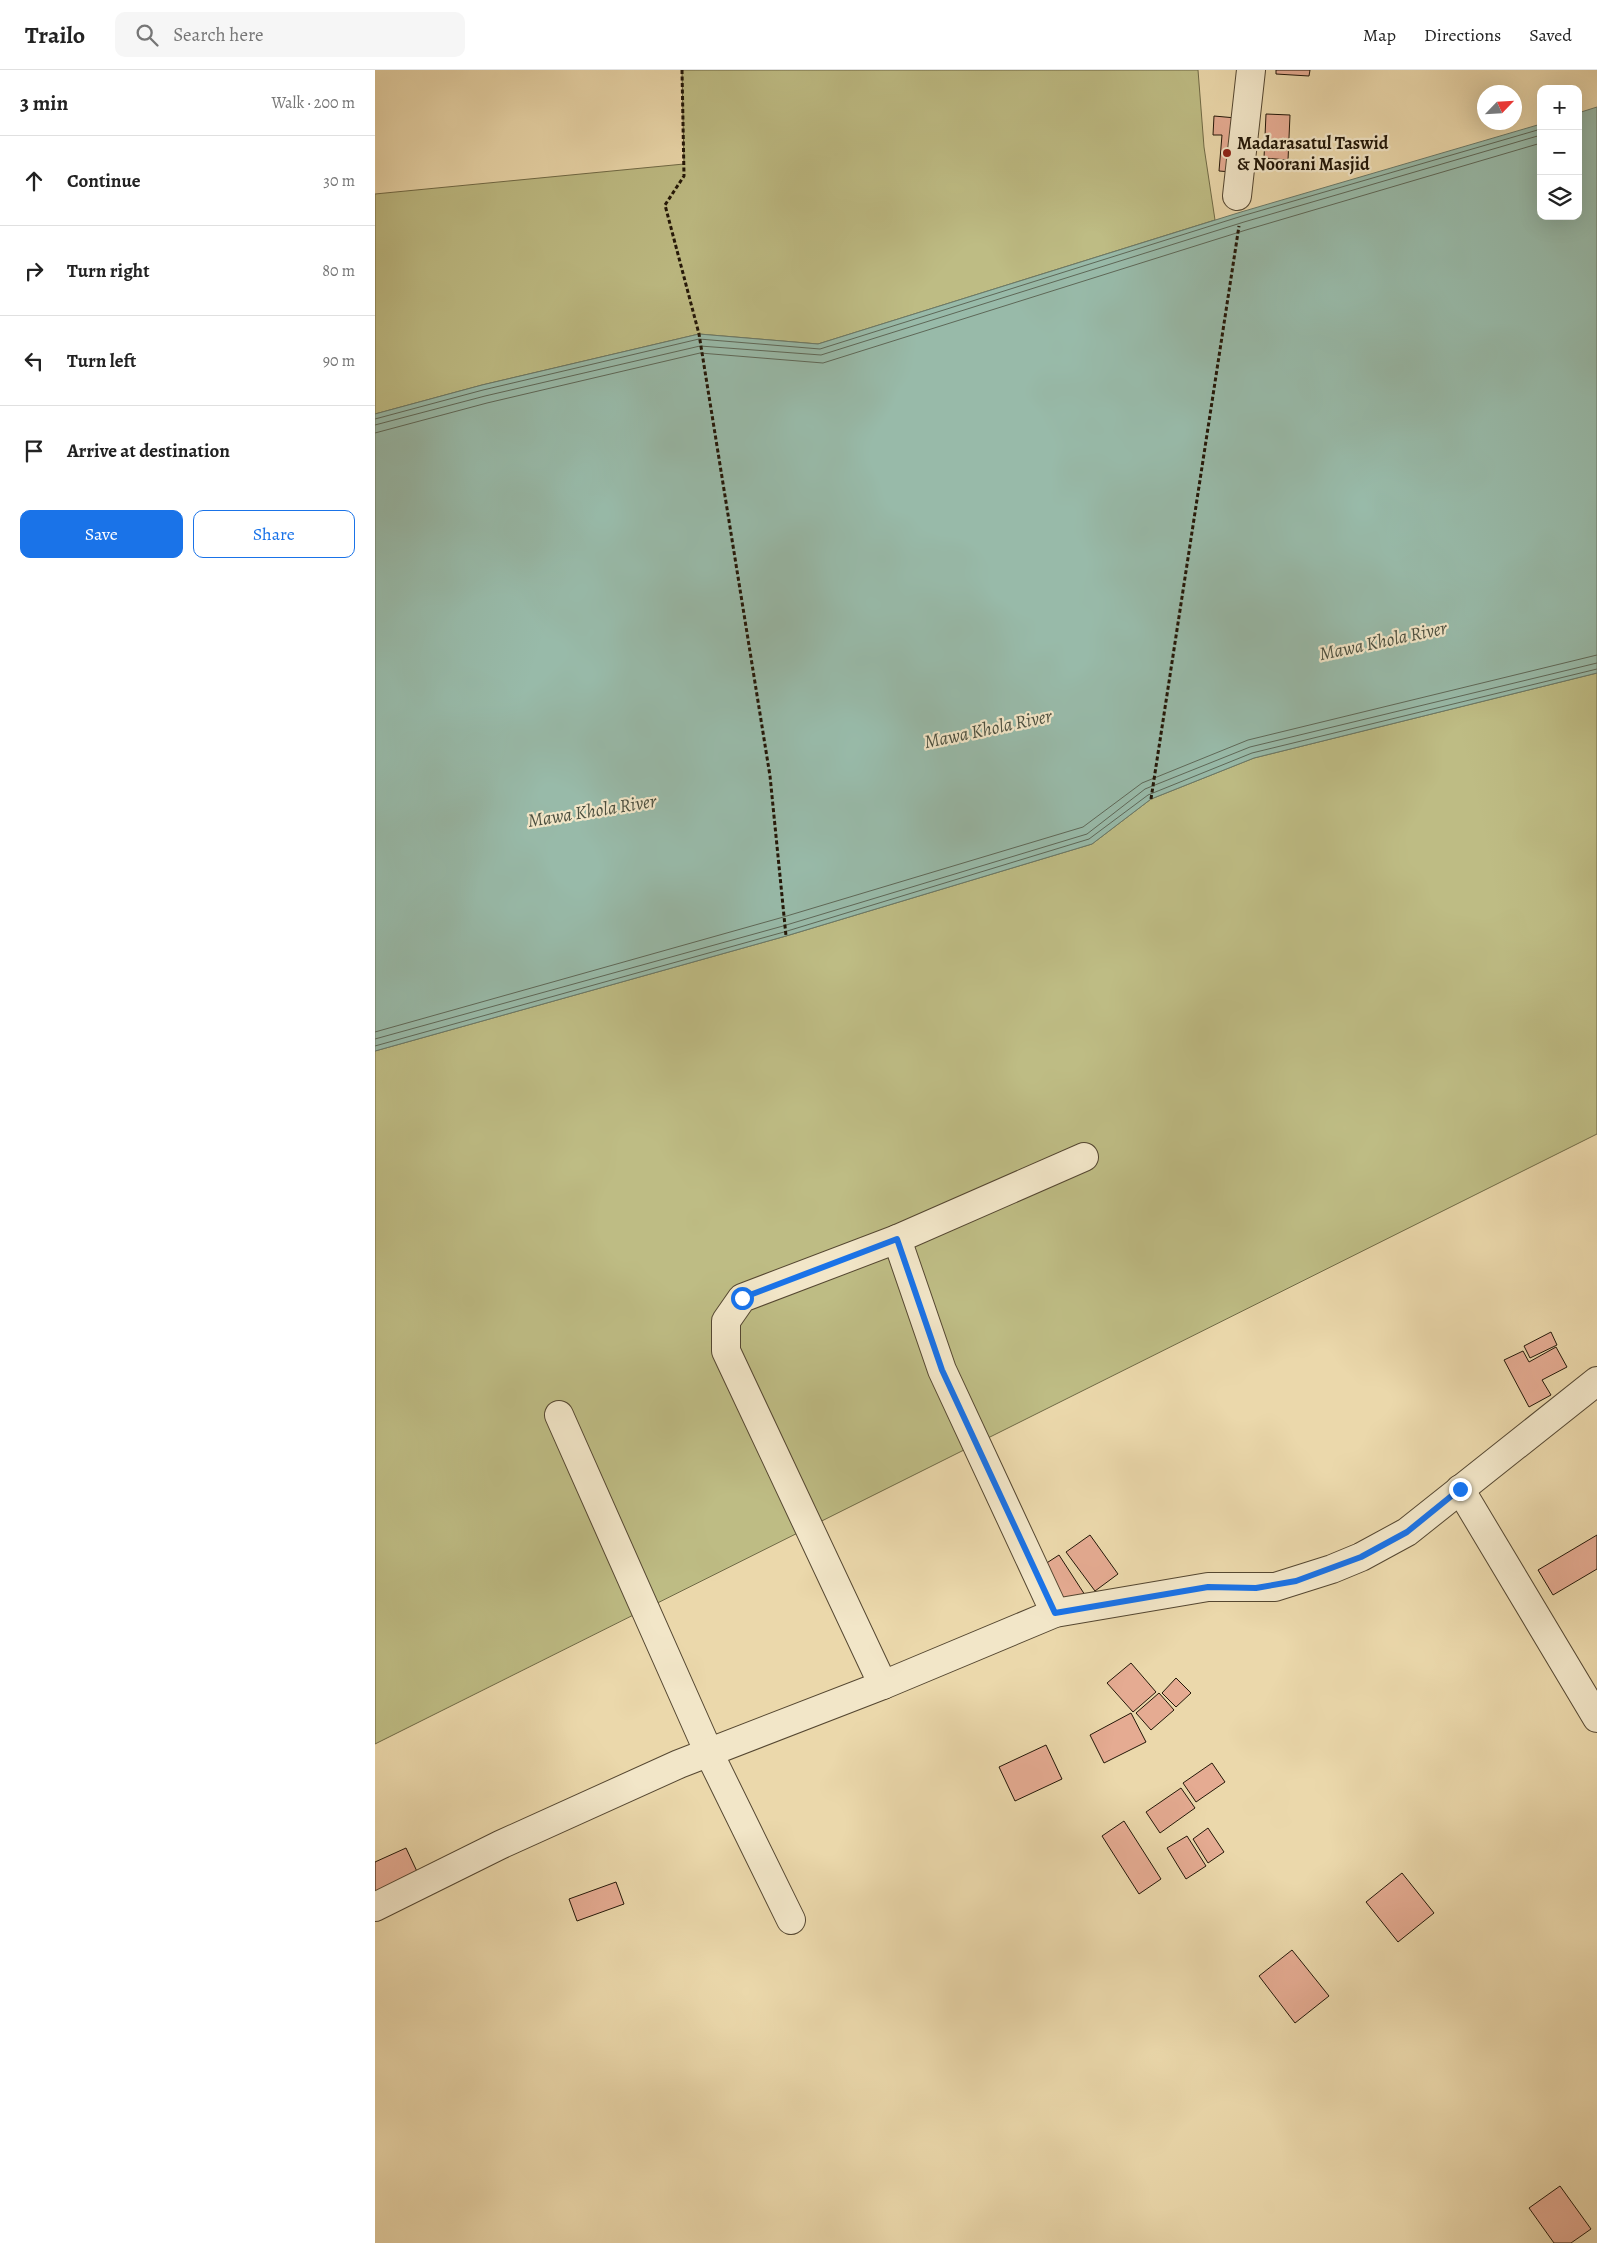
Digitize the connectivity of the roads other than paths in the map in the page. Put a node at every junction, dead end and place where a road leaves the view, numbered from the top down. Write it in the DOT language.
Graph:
graph roads {
  1 [pos="1251,70"];
  2 [pos="1238,208"];
  3 [pos="1084,1157"];
  4 [pos="897,1239"];
  5 [pos="1597,1381"];
  6 [pos="559,1415"];
  7 [pos="1460,1489"];
  8 [pos="1055,1613"];
  9 [pos="883,1685"];
  10 [pos="1597,1718"];
  11 [pos="709,1752"];
  12 [pos="375,1907"];
  13 [pos="791,1920"];
  1 -- 2 [label="street"];
  3 -- 4 [label="street"];
  4 -- 8 [label="street"];
  4 -- 9 [label="street"];
  5 -- 7 [label="street"];
  6 -- 11 [label="street"];
  7 -- 8 [label="street"];
  7 -- 10 [label="street"];
  8 -- 9 [label="street"];
  9 -- 11 [label="street"];
  11 -- 12 [label="street"];
  11 -- 13 [label="street"];
}
